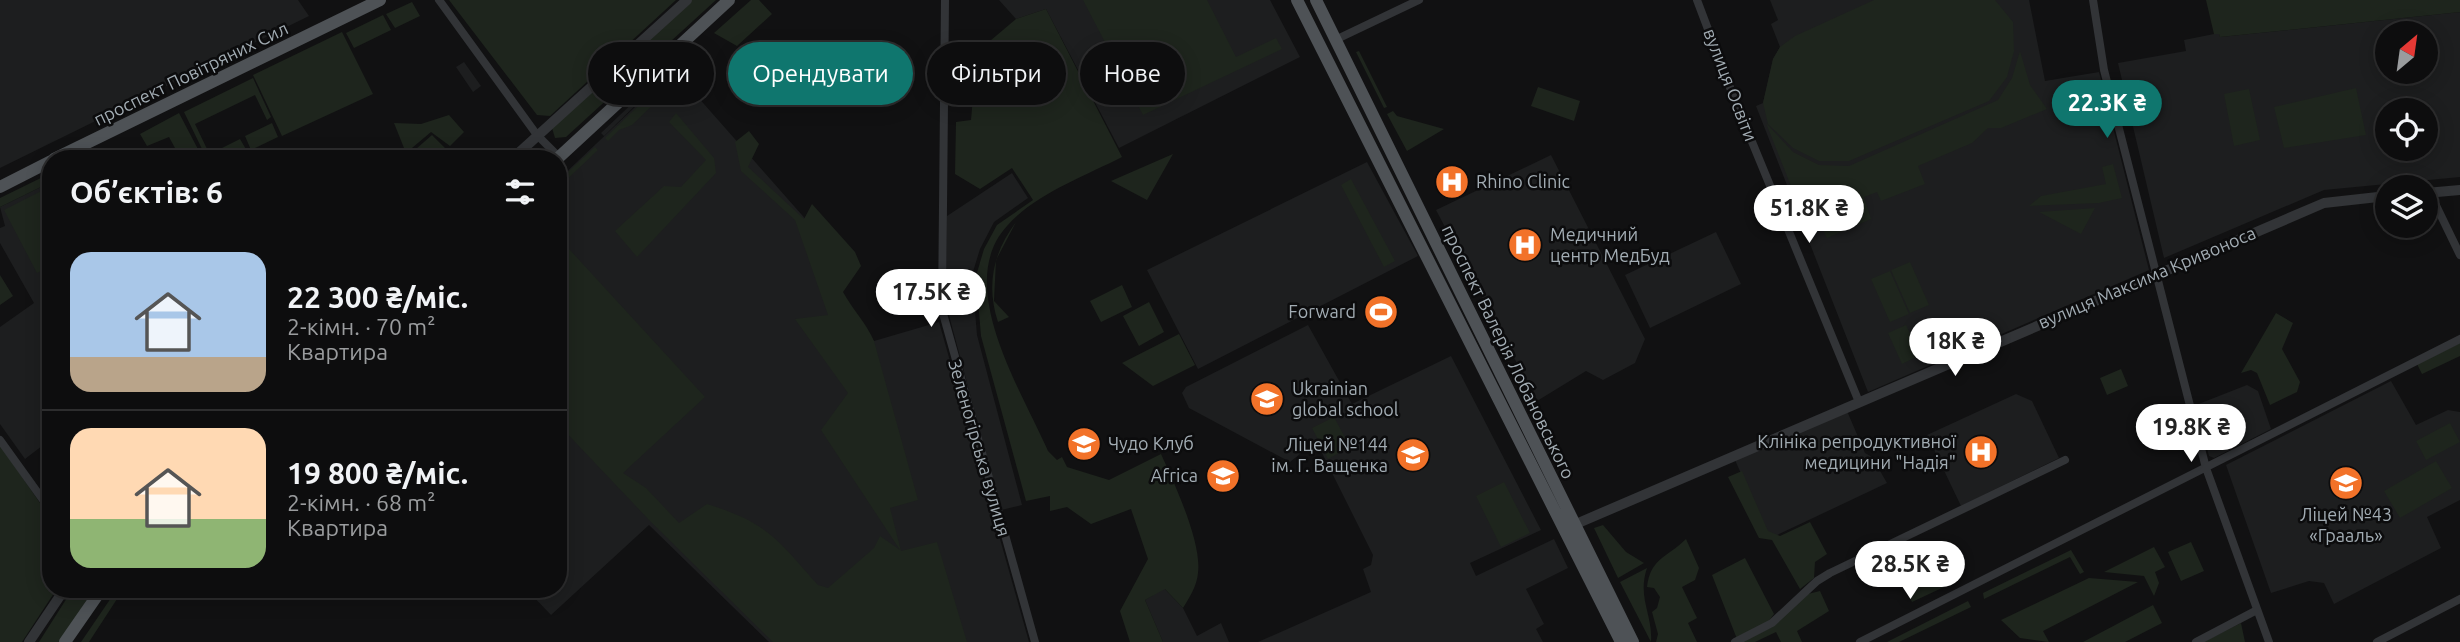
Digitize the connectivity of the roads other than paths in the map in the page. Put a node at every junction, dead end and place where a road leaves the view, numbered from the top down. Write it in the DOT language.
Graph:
graph roads {
  1 [pos="380,0"];
  2 [pos="439,0"];
  3 [pos="687,0"];
  4 [pos="729,0"];
  5 [pos="945,0"];
  6 [pos="1419,0"];
  7 [pos="1697,0"];
  8 [pos="2093,0"];
  9 [pos="1316,1"];
  10 [pos="1298,3"];
  11 [pos="1335,40"];
  12 [pos="537,135"];
  13 [pos="72,150"];
  14 [pos="521,150"];
  15 [pos="551,150"];
  16 [pos="567,150"];
  17 [pos="42,165"];
  18 [pos="0,187"];
  19 [pos="2460,190"];
  20 [pos="2438,192"];
  21 [pos="2375,197"];
  22 [pos="2438,212"];
  23 [pos="2460,255"];
  24 [pos="2157,272"];
  25 [pos="2460,339"];
  26 [pos="1859,402"];
  27 [pos="0,440"];
  28 [pos="2065,460"];
  29 [pos="2206,468"];
  30 [pos="42,498"];
  31 [pos="1570,527"];
  32 [pos="59,598"];
  33 [pos="95,598"];
  34 [pos="2460,599"];
  35 [pos="2257,610"];
  36 [pos="29,642"];
  37 [pos="65,642"];
  38 [pos="1035,642"];
  39 [pos="1621,642"];
  40 [pos="1633,642"];
  41 [pos="1735,642"];
  42 [pos="1860,642"];
  43 [pos="2196,642"];
  44 [pos="2269,642"];
  45 [pos="2377,642"];
  1 -- 13 [label="main road, проспект Повітряних Сил"];
  2 -- 12 [label="street"];
  3 -- 12 [label="street"];
  4 -- 16 [label="main road"];
  5 -- 38 [label="street, Зеленогірська вулиця"];
  6 -- 11 [label="street"];
  7 -- 26 [label="street, вулиця Освіти"];
  8 -- 24 [label="street"];
  9 -- 11 [label="main road, проспект Валерія Лобановського"];
  10 -- 31 [label="main road, проспект Валерія Лобановського"];
  11 -- 31 [label="main road, проспект Валерія Лобановського"];
  12 -- 14 [label="street"];
  12 -- 15 [label="street"];
  17 -- 18 [label="main road, проспект Повітряних Сил"];
  19 -- 20 [label="street"];
  21 -- 24 [label="street, вулиця Максима Кривоноса"];
  22 -- 23 [label="street"];
  24 -- 26 [label="street, вулиця Максима Кривоноса"];
  24 -- 29 [label="street"];
  25 -- 29 [label="street"];
  26 -- 31 [label="street, вулиця Максима Кривоноса"];
  27 -- 30 [label="street"];
  28 -- 41 [label="street"];
  29 -- 35 [label="street"];
  29 -- 42 [label="street"];
  31 -- 39 [label="main road, проспект Валерія Лобановського"];
  31 -- 40 [label="main road, проспект Валерія Лобановського"];
  32 -- 36 [label="street"];
  33 -- 37 [label="main road"];
  34 -- 45 [label="street"];
  35 -- 43 [label="street"];
  35 -- 44 [label="street"];
}
